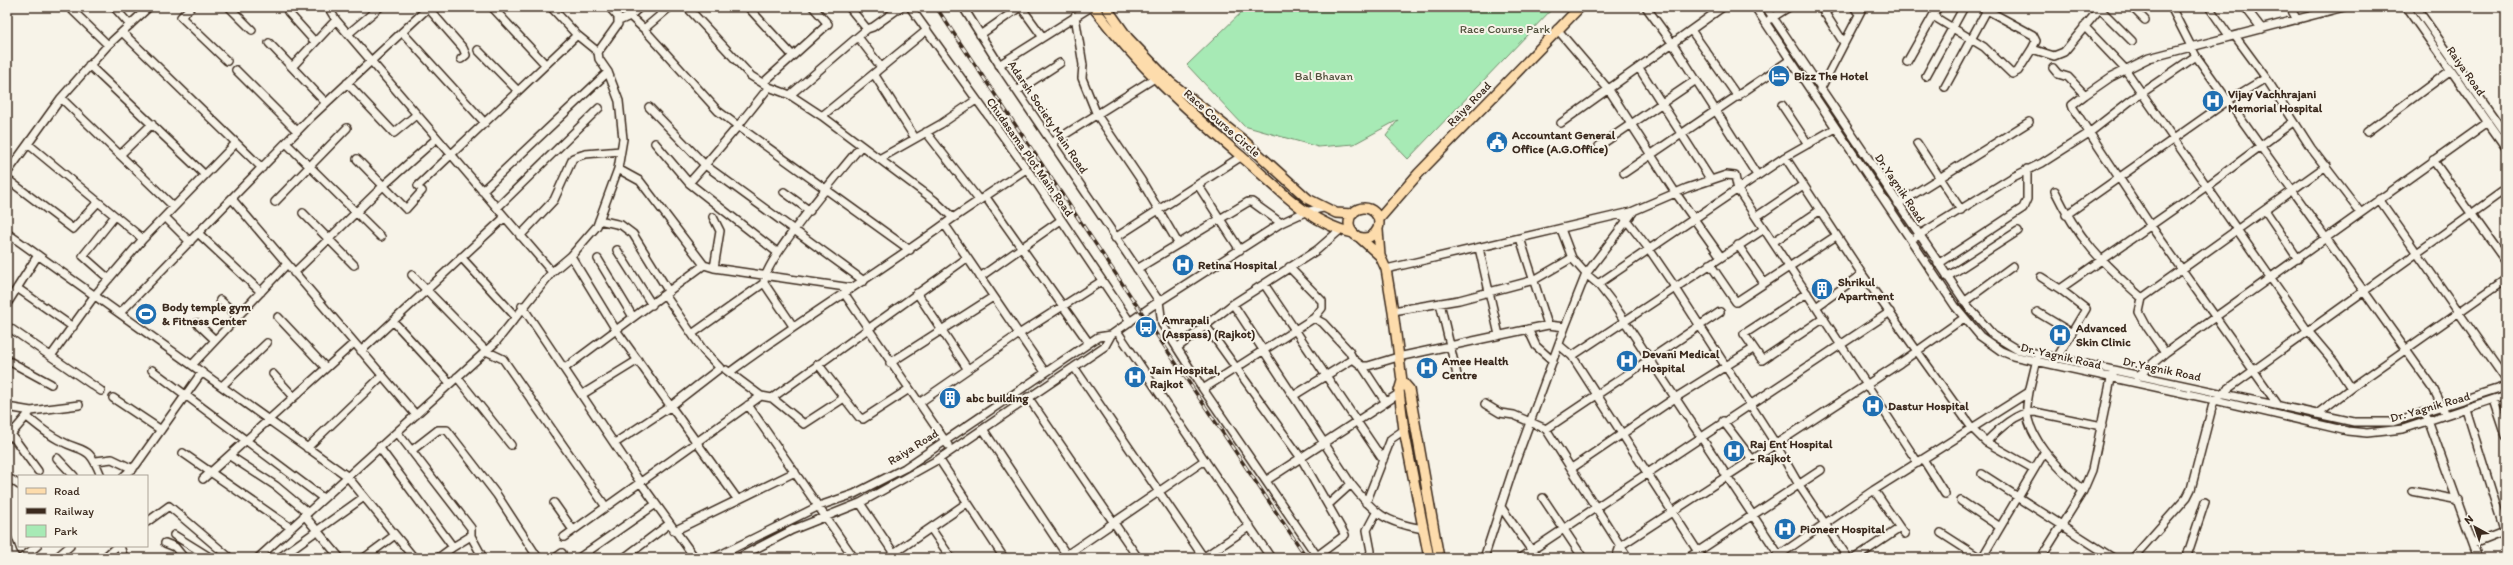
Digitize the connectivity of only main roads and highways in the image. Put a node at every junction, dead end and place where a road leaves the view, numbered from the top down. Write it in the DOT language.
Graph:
graph roads {
  1 [pos="1092,7"];
  2 [pos="1106,7"];
  3 [pos="1580,7"];
  4 [pos="1353,214"];
  5 [pos="1379,219"];
  6 [pos="1378,230"];
  7 [pos="1357,235"];
  8 [pos="1380,256"];
  9 [pos="1402,381"];
  10 [pos="1429,558"];
  11 [pos="1439,558"];
  1 -- 7 [label="main road, Race Course Circle"];
  2 -- 4 [label="main road, Race Course Circle"];
  3 -- 5 [label="main road, Raiya Road"];
  4 -- 5 [label="main road"];
  4 -- 7 [label="main road"];
  5 -- 6 [label="main road"];
  6 -- 7 [label="main road"];
  6 -- 8 [label="main road"];
  7 -- 8 [label="main road, Race Course Circle"];
  8 -- 9 [label="main road"];
  9 -- 10 [label="main road"];
  9 -- 11 [label="main road"];
}
